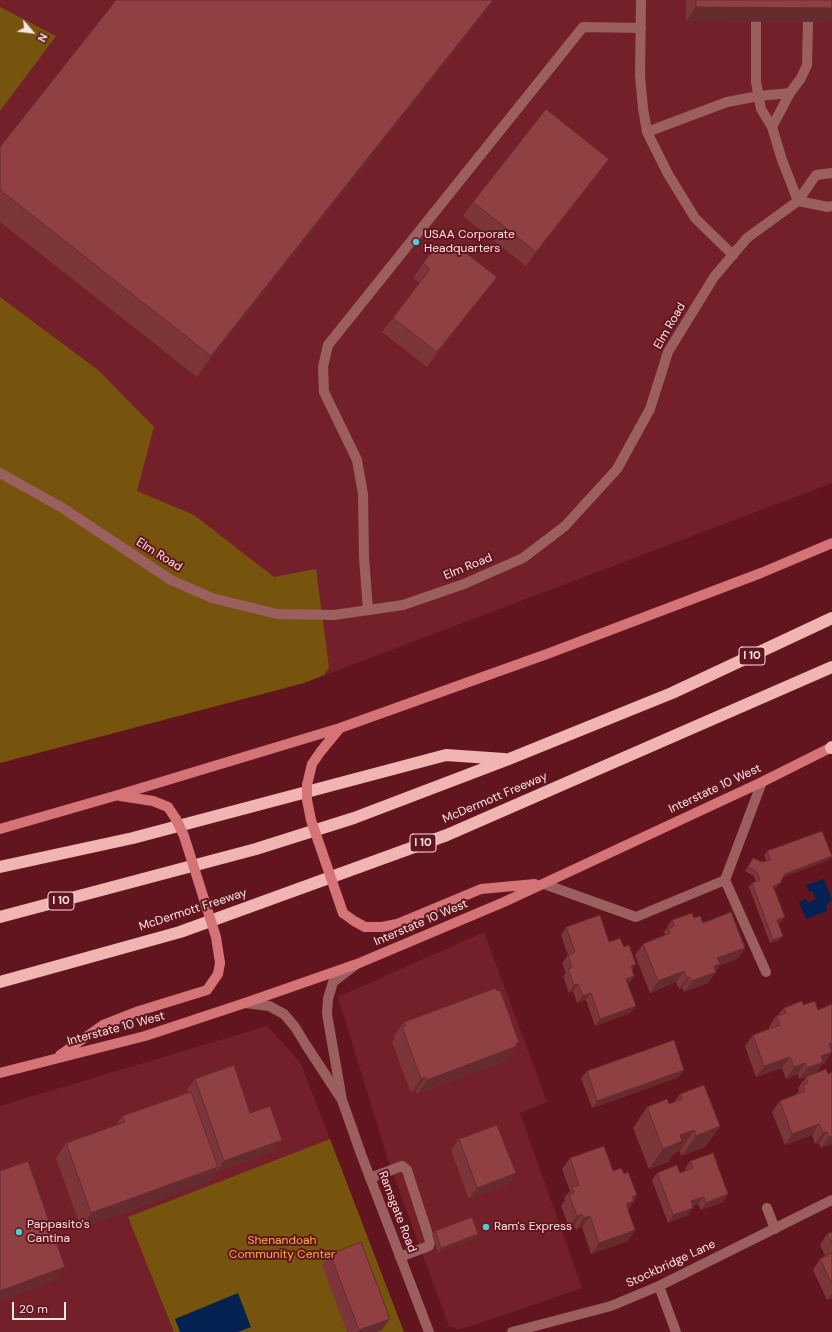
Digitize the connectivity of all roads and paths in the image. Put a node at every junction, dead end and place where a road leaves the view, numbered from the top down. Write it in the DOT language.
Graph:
graph roads {
  1 [pos="641,0"];
  2 [pos="756,22"];
  3 [pos="808,22"];
  4 [pos="641,28"];
  5 [pos="790,93"];
  6 [pos="759,96"];
  7 [pos="772,127"];
  8 [pos="648,132"];
  9 [pos="832,173"];
  10 [pos="798,201"];
  11 [pos="832,206"];
  12 [pos="733,255"];
  13 [pos="0,472"];
  14 [pos="832,543"];
  15 [pos="368,610"];
  16 [pos="832,618"];
  17 [pos="832,666"];
  18 [pos="340,728"];
  19 [pos="832,747"];
  20 [pos="510,759"];
  21 [pos="762,782"];
  22 [pos="118,795"];
  23 [pos="0,829"];
  24 [pos="0,866"];
  25 [pos="725,880"];
  26 [pos="544,884"];
  27 [pos="0,917"];
  28 [pos="357,964"];
  29 [pos="766,972"];
  30 [pos="0,982"];
  31 [pos="246,1003"];
  32 [pos="55,1058"];
  33 [pos="0,1073"];
  34 [pos="342,1100"];
  35 [pos="370,1178"];
  36 [pos="832,1200"];
  37 [pos="767,1208"];
  38 [pos="775,1229"];
  39 [pos="400,1256"];
  40 [pos="659,1286"];
  41 [pos="429,1332"];
  42 [pos="512,1332"];
  43 [pos="676,1332"];
  1 -- 4 [label="street"];
  2 -- 6 [label="street"];
  3 -- 5 [label="street"];
  4 -- 8 [label="street"];
  4 -- 15 [label="street"];
  5 -- 6 [label="street"];
  5 -- 7 [label="street"];
  6 -- 7 [label="street"];
  6 -- 8 [label="street"];
  7 -- 10 [label="street"];
  8 -- 12 [label="street"];
  9 -- 10 [label="street, Elm Road"];
  10 -- 11 [label="street"];
  10 -- 12 [label="street, Elm Road"];
  12 -- 15 [label="street, Elm Road"];
  13 -- 15 [label="street, Elm Road"];
  14 -- 18 [label="main road"];
  16 -- 20 [label="highway, I 10"];
  17 -- 30 [label="highway, McDermott Freeway / I 10"];
  18 -- 22 [label="main road"];
  18 -- 26 [label="main road, bridge"];
  19 -- 21 [label="main road, Interstate 10 West"];
  20 -- 24 [label="highway"];
  20 -- 27 [label="highway, I 10"];
  21 -- 25 [label="street"];
  21 -- 26 [label="main road, Interstate 10 West"];
  22 -- 23 [label="main road"];
  22 -- 32 [label="main road, bridge"];
  25 -- 26 [label="street"];
  25 -- 29 [label="street"];
  26 -- 28 [label="main road, Interstate 10 West"];
  28 -- 31 [label="main road, Interstate 10 West"];
  28 -- 34 [label="street, Ramsgate Road"];
  31 -- 32 [label="main road, Interstate 10 West"];
  31 -- 34 [label="street, Ramsgate Road"];
  32 -- 33 [label="main road, Interstate 10 West"];
  34 -- 35 [label="street, Ramsgate Road"];
  35 -- 39 [label="street, Ramsgate Road"];
  35 -- 39 [label="street"];
  36 -- 38 [label="street, Stockbridge Lane"];
  37 -- 38 [label="street"];
  38 -- 40 [label="street, Stockbridge Lane"];
  39 -- 41 [label="street, Ramsgate Road"];
  40 -- 42 [label="street, Stockbridge Lane"];
  40 -- 43 [label="street"];
}
